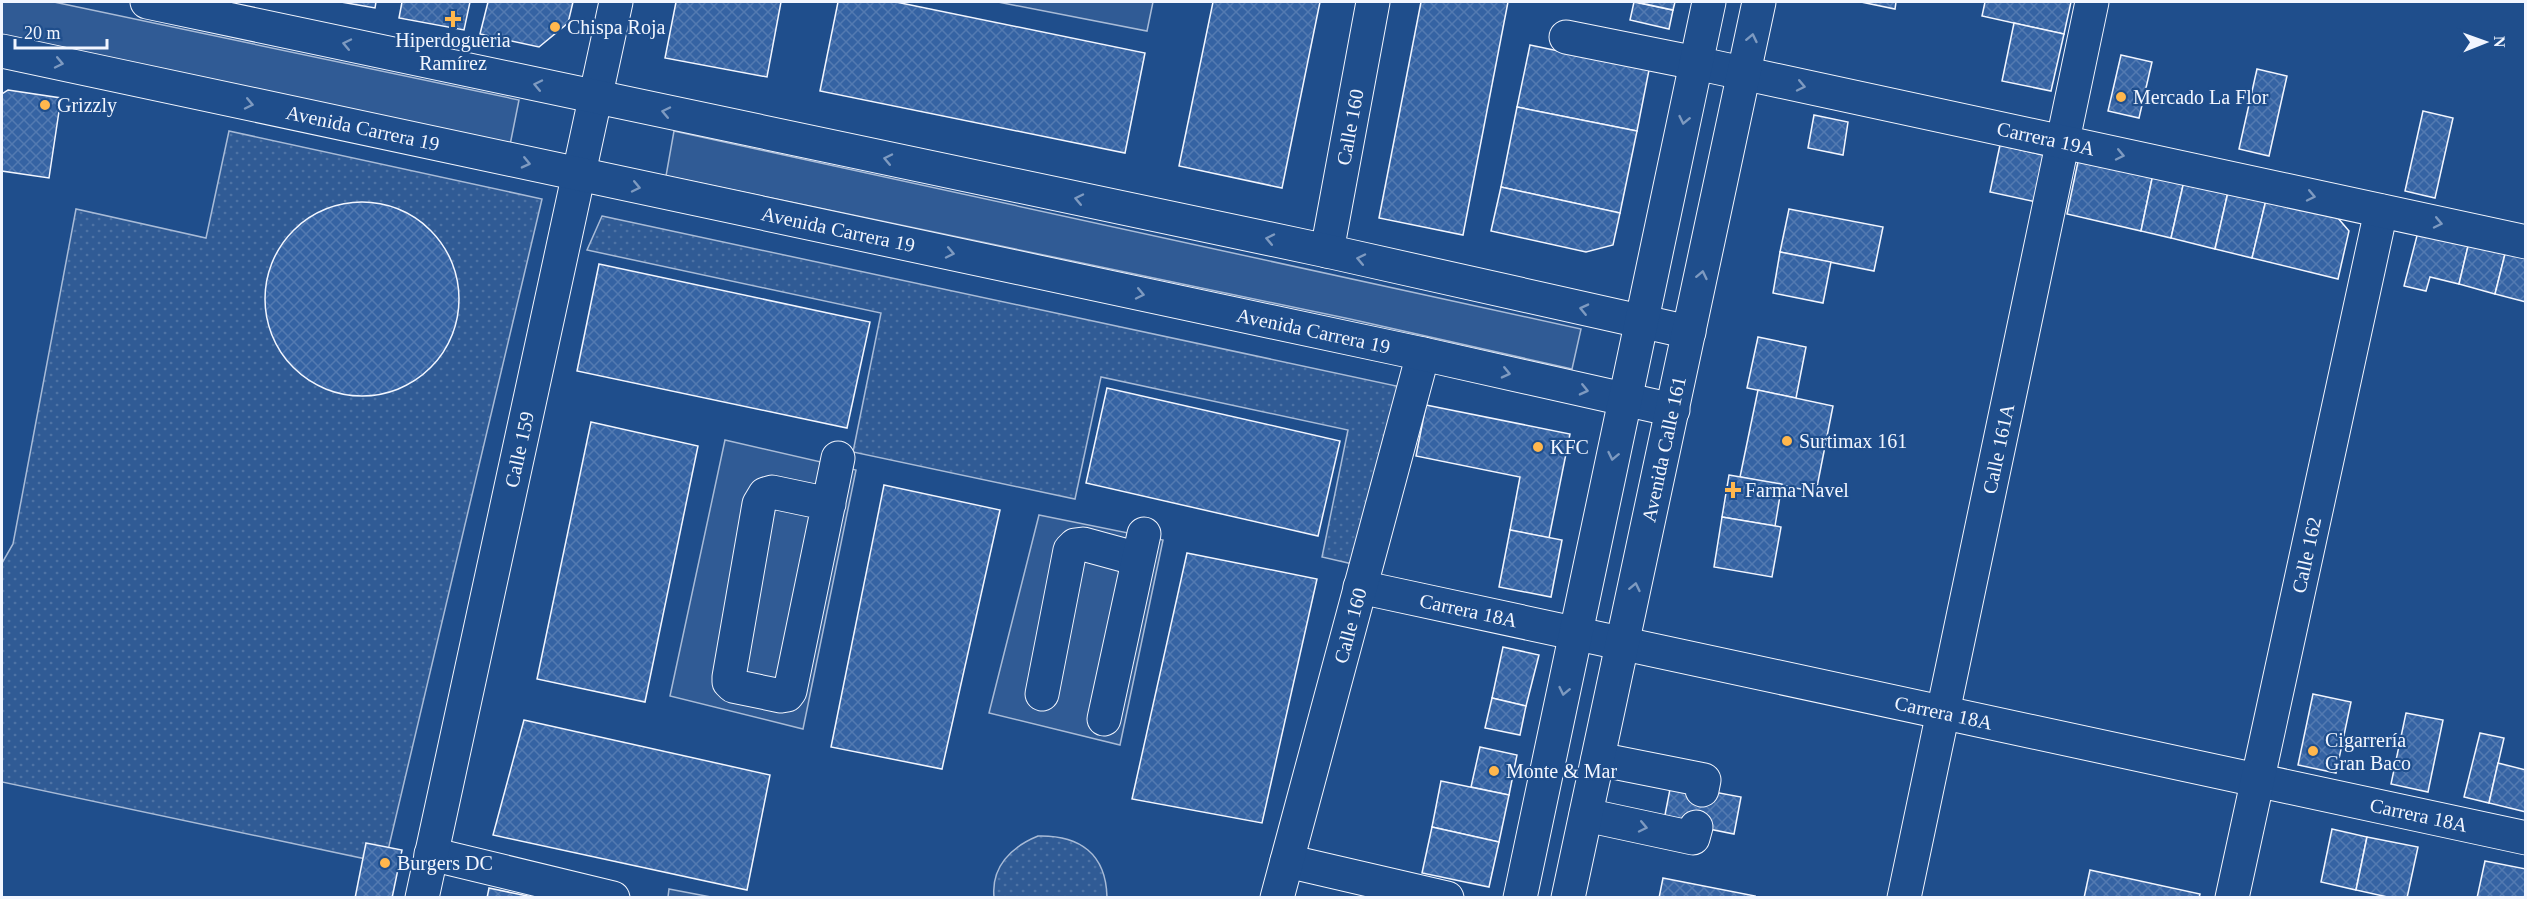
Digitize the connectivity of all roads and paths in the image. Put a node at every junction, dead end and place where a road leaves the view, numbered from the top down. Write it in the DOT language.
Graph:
graph roads {
  1 [pos="147,2"];
  2 [pos="616,2"];
  3 [pos="1373,2"];
  4 [pos="1709,2"];
  5 [pos="1759,2"];
  6 [pos="2092,2"];
  7 [pos="1566,37"];
  8 [pos="2,51"];
  9 [pos="1696,63"];
  10 [pos="1744,74"];
  11 [pos="595,97"];
  12 [pos="2063,142"];
  13 [pos="578,175"];
  14 [pos="2381,211"];
  15 [pos="2526,242"];
  16 [pos="1327,251"];
  17 [pos="1641,321"];
  18 [pos="1689,332"];
  19 [pos="1424,354"];
  20 [pos="1625,399"];
  21 [pos="1673,410"];
  22 [pos="837,458"];
  23 [pos="829,504"];
  24 [pos="1360,587"];
  25 [pos="1576,634"];
  26 [pos="1623,644"];
  27 [pos="1042,694"];
  28 [pos="1944,714"];
  29 [pos="1104,719"];
  30 [pos="1598,759"];
  31 [pos="2257,780"];
  32 [pos="1702,790"];
  33 [pos="1586,815"];
  34 [pos="1696,826"];
  35 [pos="2526,838"];
  36 [pos="431,854"];
  37 [pos="1287,861"];
  38 [pos="422,897"];
  39 [pos="613,897"];
  40 [pos="1277,897"];
  41 [pos="1447,897"];
  42 [pos="1520,897"];
  43 [pos="1568,897"];
  44 [pos="1904,897"];
  45 [pos="2232,897"];
  11 -- 1 [label="main road, one-way"];
  2 -- 11 [label="main road, Calle 159"];
  3 -- 16 [label="main road, Calle 160"];
  4 -- 9 [label="main road"];
  10 -- 5 [label="main road, Avenida Calle 161, one-way"];
  6 -- 12 [label="main road, Calle 161A"];
  7 -- 9 [label="main road, Carrera 19A"];
  8 -- 13 [label="main road, Avenida Carrera 19, one-way"];
  9 -- 10 [label="main road, Carrera 19A"];
  9 -- 17 [label="main road, one-way"];
  10 -- 12 [label="main road, Carrera 19A, one-way"];
  18 -- 10 [label="main road, Avenida Calle 161, one-way"];
  11 -- 13 [label="main road, Calle 159"];
  16 -- 11 [label="main road, one-way"];
  12 -- 14 [label="main road, Carrera 19A, one-way"];
  12 -- 28 [label="main road, Calle 161A"];
  13 -- 19 [label="main road, Avenida Carrera 19, one-way"];
  13 -- 36 [label="main road, Calle 159"];
  14 -- 15 [label="main road, Carrera 19A, one-way"];
  14 -- 31 [label="main road, Calle 162"];
  17 -- 16 [label="main road, one-way"];
  17 -- 18 [label="main road"];
  17 -- 20 [label="main road"];
  18 -- 21 [label="main road, Avenida Calle 161"];
  19 -- 20 [label="main road, Avenida Carrera 19, one-way"];
  19 -- 24 [label="main road, Calle 160"];
  20 -- 21 [label="main road, Avenida Carrera 19"];
  20 -- 25 [label="main road, one-way"];
  26 -- 21 [label="main road, Avenida Calle 161, one-way"];
  22 -- 23 [label="main road"];
  23 -- 23 [label="main road"];
  24 -- 25 [label="main road, Carrera 18A"];
  24 -- 37 [label="main road, Calle 160"];
  25 -- 26 [label="main road, Carrera 18A"];
  25 -- 42 [label="main road, one-way"];
  26 -- 28 [label="main road, Carrera 18A"];
  26 -- 30 [label="main road, Avenida Calle 161"];
  27 -- 29 [label="main road"];
  28 -- 31 [label="main road, Carrera 18A"];
  28 -- 44 [label="main road, Calle 161A"];
  30 -- 32 [label="main road"];
  30 -- 33 [label="main road, Avenida Calle 161"];
  31 -- 35 [label="main road, Carrera 18A"];
  31 -- 45 [label="main road, Calle 162"];
  33 -- 34 [label="main road, one-way"];
  33 -- 43 [label="main road, Avenida Calle 161"];
  36 -- 38 [label="main road, Calle 159"];
  36 -- 39 [label="main road"];
  37 -- 40 [label="main road, Calle 160"];
  37 -- 41 [label="main road"];
}
